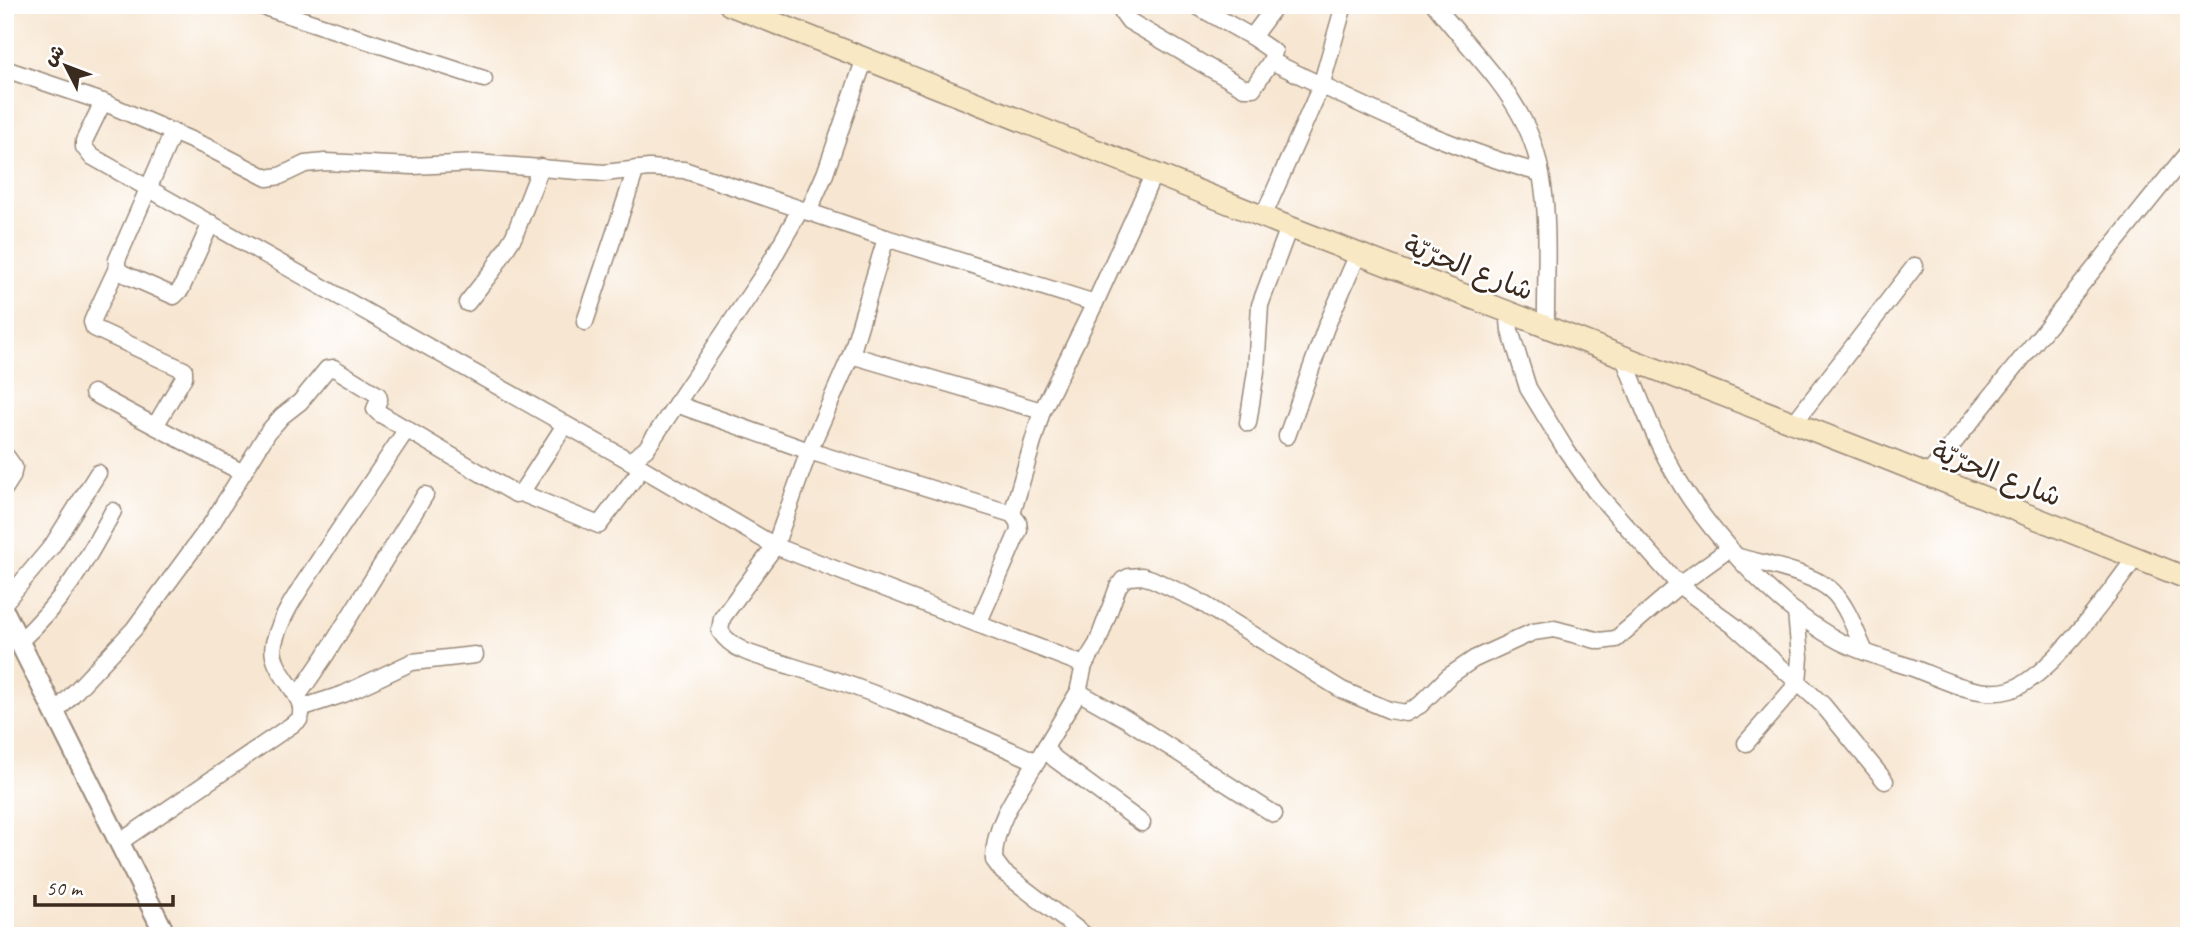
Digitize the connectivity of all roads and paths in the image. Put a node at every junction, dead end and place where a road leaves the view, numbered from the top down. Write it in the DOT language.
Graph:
graph roads {
  1 [pos="258,5"];
  2 [pos="730,5"];
  3 [pos="1127,5"];
  4 [pos="1195,5"];
  5 [pos="1276,5"];
  6 [pos="1435,5"];
  7 [pos="1341,8"];
  8 [pos="1252,37"];
  9 [pos="865,58"];
  10 [pos="1271,61"];
  11 [pos="5,69"];
  12 [pos="484,79"];
  13 [pos="1321,86"];
  14 [pos="103,102"];
  15 [pos="173,132"];
  16 [pos="2189,151"];
  17 [pos="541,167"];
  18 [pos="636,169"];
  19 [pos="1154,173"];
  20 [pos="1540,173"];
  21 [pos="149,188"];
  22 [pos="804,211"];
  23 [pos="1263,217"];
  24 [pos="211,223"];
  25 [pos="1289,227"];
  26 [pos="886,238"];
  27 [pos="1358,254"];
  28 [pos="1915,266"];
  29 [pos="117,268"];
  30 [pos="467,303"];
  31 [pos="1095,303"];
  32 [pos="1508,311"];
  33 [pos="585,322"];
  34 [pos="1546,326"];
  35 [pos="850,355"];
  36 [pos="1623,356"];
  37 [pos="93,393"];
  38 [pos="676,404"];
  39 [pos="1042,411"];
  40 [pos="1794,423"];
  41 [pos="1248,424"];
  42 [pos="565,425"];
  43 [pos="155,426"];
  44 [pos="407,429"];
  45 [pos="1287,436"];
  46 [pos="808,451"];
  47 [pos="6,456"];
  48 [pos="636,464"];
  49 [pos="98,473"];
  50 [pos="243,473"];
  51 [pos="1927,476"];
  52 [pos="5,488"];
  53 [pos="521,493"];
  54 [pos="425,495"];
  55 [pos="113,511"];
  56 [pos="1012,513"];
  57 [pos="775,546"];
  58 [pos="1733,553"];
  59 [pos="2136,557"];
  60 [pos="2189,579"];
  61 [pos="1679,585"];
  62 [pos="5,601"];
  63 [pos="1796,612"];
  64 [pos="5,613"];
  65 [pos="978,624"];
  66 [pos="19,642"];
  67 [pos="1866,652"];
  68 [pos="475,655"];
  69 [pos="1084,665"];
  70 [pos="1798,683"];
  71 [pos="1079,691"];
  72 [pos="299,702"];
  73 [pos="55,713"];
  74 [pos="1746,743"];
  75 [pos="1046,746"];
  76 [pos="1037,762"];
  77 [pos="1885,781"];
  78 [pos="1274,814"];
  79 [pos="1142,823"];
  80 [pos="120,842"];
  81 [pos="166,936"];
  82 [pos="1086,936"];
  1 -- 12 [label="street"];
  2 -- 9 [label="main road, شارع الحرّيّة"];
  3 -- 10 [label="street"];
  4 -- 8 [label="street"];
  5 -- 8 [label="street"];
  6 -- 20 [label="street"];
  7 -- 13 [label="street"];
  8 -- 10 [label="street"];
  9 -- 19 [label="main road, شارع الحرّيّة"];
  9 -- 22 [label="street"];
  10 -- 13 [label="street"];
  11 -- 14 [label="street"];
  13 -- 20 [label="street"];
  13 -- 23 [label="street"];
  14 -- 15 [label="street"];
  14 -- 21 [label="street"];
  15 -- 17 [label="street"];
  15 -- 21 [label="street"];
  16 -- 51 [label="street"];
  17 -- 18 [label="street"];
  17 -- 30 [label="street"];
  18 -- 22 [label="street"];
  18 -- 33 [label="street"];
  19 -- 23 [label="main road, شارع الحرّيّة"];
  19 -- 31 [label="street"];
  20 -- 34 [label="street"];
  21 -- 24 [label="street"];
  21 -- 29 [label="street"];
  22 -- 26 [label="street"];
  22 -- 38 [label="street"];
  23 -- 25 [label="main road, شارع الحرّيّة"];
  24 -- 29 [label="street"];
  24 -- 42 [label="street"];
  25 -- 27 [label="main road, شارع الحرّيّة"];
  25 -- 41 [label="street"];
  26 -- 31 [label="street"];
  26 -- 35 [label="street"];
  27 -- 32 [label="main road, شارع الحرّيّة"];
  27 -- 45 [label="street"];
  28 -- 40 [label="street"];
  29 -- 43 [label="street"];
  31 -- 39 [label="street"];
  32 -- 34 [label="main road, شارع الحرّيّة"];
  32 -- 61 [label="street"];
  34 -- 36 [label="main road, شارع الحرّيّة"];
  35 -- 39 [label="street"];
  35 -- 46 [label="street"];
  36 -- 40 [label="main road, شارع الحرّيّة"];
  36 -- 58 [label="street"];
  37 -- 43 [label="street"];
  38 -- 46 [label="street"];
  38 -- 48 [label="street"];
  39 -- 56 [label="street"];
  40 -- 51 [label="main road, شارع الحرّيّة"];
  42 -- 48 [label="street"];
  42 -- 53 [label="street"];
  43 -- 50 [label="street"];
  44 -- 50 [label="street"];
  44 -- 53 [label="street"];
  44 -- 72 [label="street"];
  46 -- 56 [label="street"];
  46 -- 57 [label="street"];
  47 -- 52 [label="street"];
  48 -- 53 [label="street"];
  48 -- 57 [label="street"];
  49 -- 62 [label="street"];
  50 -- 73 [label="street"];
  51 -- 59 [label="main road, شارع الحرّيّة"];
  54 -- 72 [label="street"];
  55 -- 66 [label="street"];
  56 -- 65 [label="street"];
  57 -- 65 [label="street"];
  57 -- 76 [label="street"];
  58 -- 61 [label="street"];
  58 -- 63 [label="street"];
  58 -- 67 [label="street"];
  59 -- 60 [label="main road, شارع الحرّيّة"];
  59 -- 67 [label="street"];
  61 -- 69 [label="street"];
  61 -- 70 [label="street"];
  63 -- 67 [label="street"];
  63 -- 70 [label="street"];
  64 -- 66 [label="street"];
  65 -- 69 [label="street"];
  66 -- 73 [label="street"];
  68 -- 72 [label="street"];
  69 -- 71 [label="street"];
  70 -- 74 [label="street"];
  70 -- 77 [label="street"];
  71 -- 75 [label="street"];
  71 -- 78 [label="street"];
  72 -- 80 [label="street"];
  73 -- 80 [label="street"];
  75 -- 76 [label="street"];
  75 -- 79 [label="street"];
  76 -- 82 [label="street"];
  80 -- 81 [label="street"];
}
